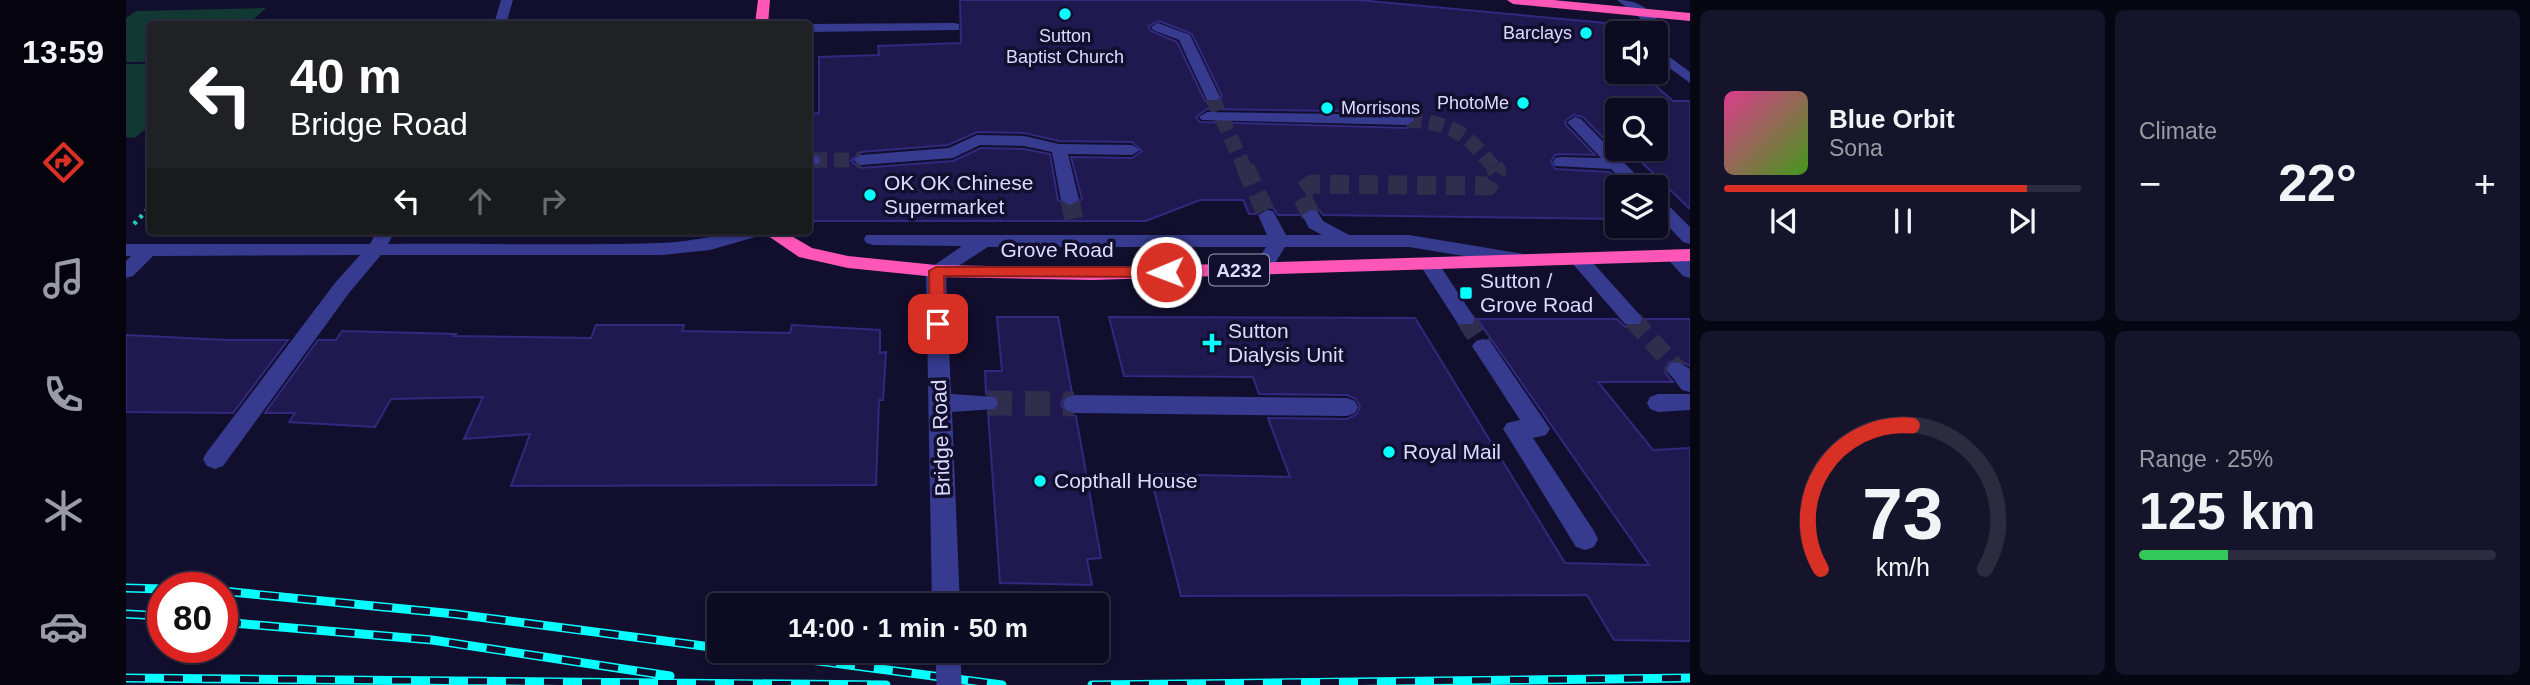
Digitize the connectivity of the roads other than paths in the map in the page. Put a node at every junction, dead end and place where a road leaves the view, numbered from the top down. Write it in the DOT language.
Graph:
graph roads {
  1 [pos="508,0"];
  2 [pos="764,0"];
  3 [pos="1513,0"];
  4 [pos="1623,0"];
  5 [pos="1646,14"];
  6 [pos="1690,17"];
  7 [pos="501,21"];
  8 [pos="762,21"];
  9 [pos="1652,21"];
  10 [pos="954,27"];
  11 [pos="1158,27"];
  12 [pos="812,29"];
  13 [pos="1668,61"];
  14 [pos="1690,79"];
  15 [pos="1212,97"];
  16 [pos="1207,117"];
  17 [pos="1407,120"];
  18 [pos="1575,122"];
  19 [pos="1059,149"];
  20 [pos="1132,150"];
  21 [pos="861,160"];
  22 [pos="1560,162"];
  23 [pos="1616,164"];
  24 [pos="1627,175"];
  25 [pos="1070,200"];
  26 [pos="1267,215"];
  27 [pos="1311,215"];
  28 [pos="1668,215"];
  29 [pos="1074,221"];
  30 [pos="742,235"];
  31 [pos="777,235"];
  32 [pos="1690,238"];
  33 [pos="873,239"];
  34 [pos="381,240"];
  35 [pos="1079,240"];
  36 [pos="1344,240"];
  37 [pos="984,241"];
  38 [pos="1279,241"];
  39 [pos="126,250"];
  40 [pos="148,250"];
  41 [pos="1682,256"];
  42 [pos="1579,260"];
  43 [pos="1532,261"];
  44 [pos="1430,265"];
  45 [pos="1262,269"];
  46 [pos="936,271"];
  47 [pos="126,272"];
  48 [pos="1690,272"];
  49 [pos="1465,319"];
  50 [pos="1632,319"];
  51 [pos="1483,346"];
  52 [pos="1690,402"];
  53 [pos="940,403"];
  54 [pos="987,403"];
  55 [pos="1658,403"];
  56 [pos="1074,404"];
  57 [pos="1347,407"];
  58 [pos="215,459"];
  59 [pos="1585,539"];
  60 [pos="946,593"];
  61 [pos="948,663"];
  62 [pos="949,685"];
  1 -- 7 [label="street"];
  2 -- 8 [label="highway"];
  3 -- 5 [label="highway"];
  4 -- 5 [label="street"];
  5 -- 6 [label="highway"];
  5 -- 9 [label="street"];
  10 -- 12 [label="street"];
  11 -- 15 [label="street"];
  13 -- 14 [label="street"];
  16 -- 17 [label="street"];
  18 -- 23 [label="street"];
  19 -- 20 [label="street"];
  19 -- 21 [label="street"];
  19 -- 25 [label="street"];
  22 -- 23 [label="street"];
  23 -- 24 [label="street"];
  26 -- 38 [label="street"];
  27 -- 36 [label="street"];
  28 -- 32 [label="street"];
  29 -- 35 [label="street"];
  30 -- 34 [label="street"];
  31 -- 46 [label="highway, Grove Road / A232"];
  33 -- 37 [label="street, Grove Road"];
  34 -- 40 [label="street"];
  34 -- 58 [label="street"];
  35 -- 37 [label="street, Grove Road"];
  35 -- 38 [label="street, Grove Road"];
  36 -- 38 [label="street, Grove Road"];
  36 -- 43 [label="street, Grove Road"];
  37 -- 46 [label="street, Grove Road"];
  38 -- 45 [label="street"];
  39 -- 40 [label="street"];
  40 -- 47 [label="street"];
  41 -- 42 [label="highway, Grove Road / A232"];
  41 -- 48 [label="street"];
  42 -- 43 [label="highway, Grove Road / A232"];
  42 -- 50 [label="street"];
  43 -- 44 [label="highway, Grove Road / A232"];
  44 -- 45 [label="highway, Grove Road / A232"];
  44 -- 49 [label="street"];
  45 -- 46 [label="highway, Grove Road / A232"];
  46 -- 53 [label="street, Bridge Road"];
  51 -- 59 [label="street"];
  52 -- 55 [label="street"];
  53 -- 54 [label="street"];
  53 -- 60 [label="street, Bridge Road"];
  56 -- 57 [label="street"];
  61 -- 62 [label="street, bridge"];
}
